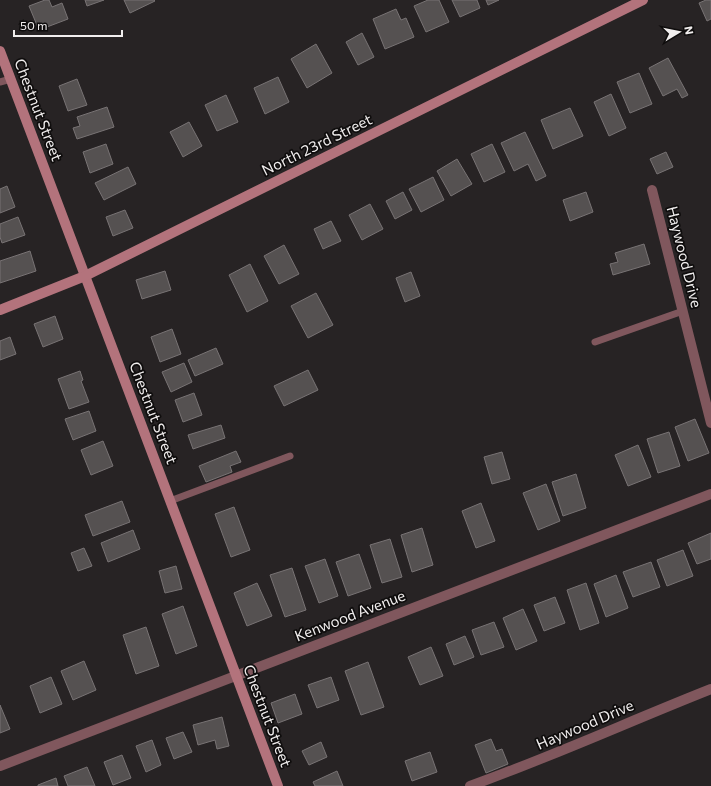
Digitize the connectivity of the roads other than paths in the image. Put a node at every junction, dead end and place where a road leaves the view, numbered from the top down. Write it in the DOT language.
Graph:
graph roads {
  1 [pos="644,0"];
  2 [pos="0,51"];
  3 [pos="11,79"];
  4 [pos="0,82"];
  5 [pos="652,190"];
  6 [pos="85,276"];
  7 [pos="0,310"];
  8 [pos="683,311"];
  9 [pos="595,342"];
  10 [pos="711,423"];
  11 [pos="290,456"];
  12 [pos="711,494"];
  13 [pos="170,501"];
  14 [pos="236,675"];
  15 [pos="711,690"];
  16 [pos="0,766"];
  17 [pos="278,786"];
  18 [pos="470,786"];
  1 -- 6 [label="street, North 23rd Street"];
  2 -- 3 [label="street, Chestnut Street"];
  3 -- 4 [label="lane"];
  3 -- 6 [label="street, Chestnut Street"];
  5 -- 8 [label="street, Haywood Drive"];
  6 -- 7 [label="street, North 23rd Street"];
  6 -- 13 [label="street, Chestnut Street"];
  8 -- 9 [label="lane"];
  8 -- 10 [label="street, Haywood Drive"];
  11 -- 13 [label="lane"];
  12 -- 14 [label="street, Kenwood Avenue"];
  13 -- 14 [label="street, Chestnut Street"];
  14 -- 16 [label="street, Kenwood Avenue"];
  14 -- 17 [label="street, Chestnut Street"];
  15 -- 18 [label="street, Haywood Drive"];
}
